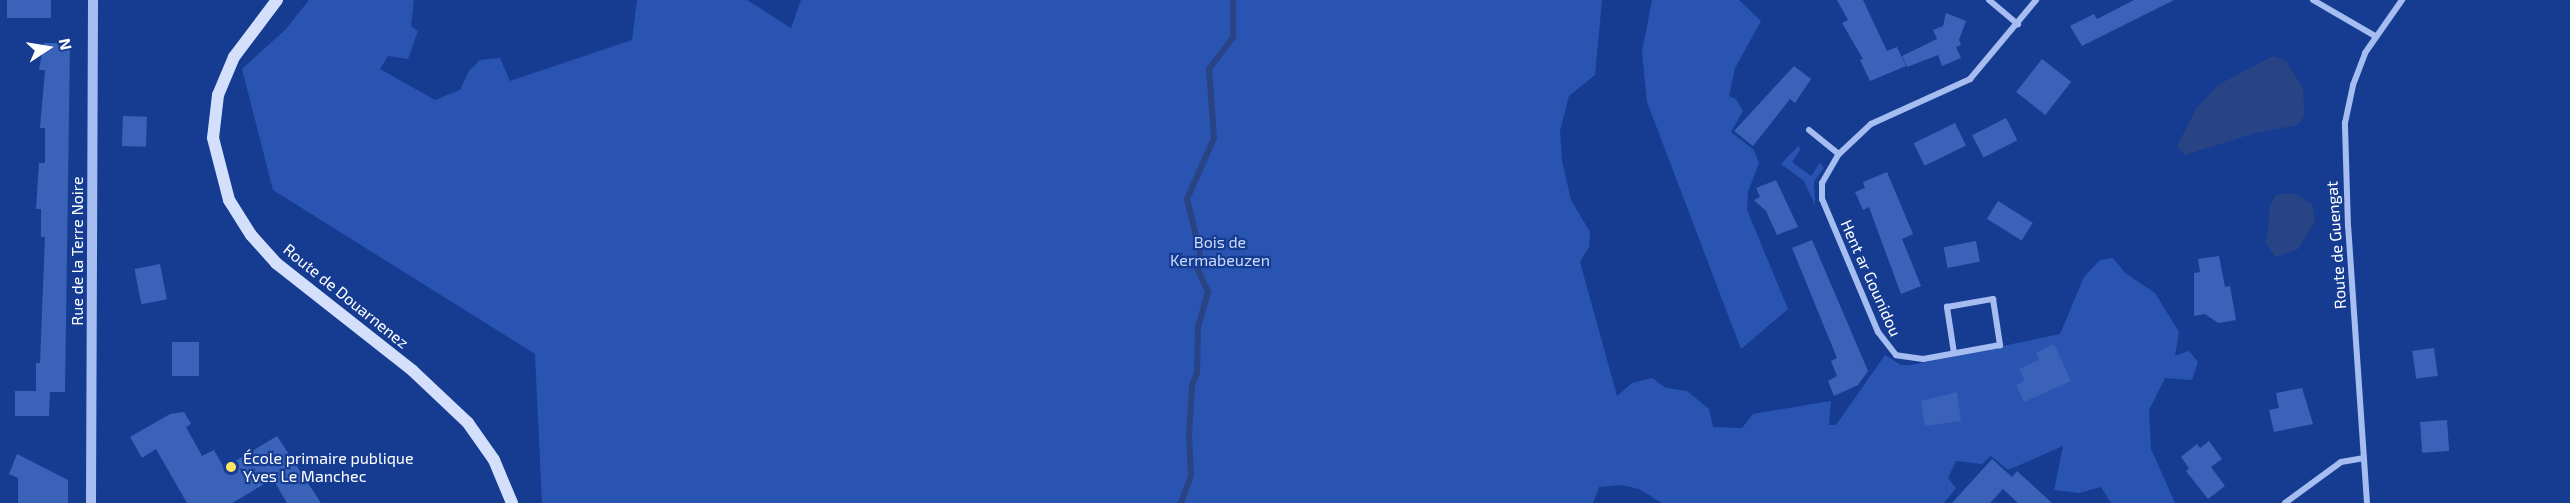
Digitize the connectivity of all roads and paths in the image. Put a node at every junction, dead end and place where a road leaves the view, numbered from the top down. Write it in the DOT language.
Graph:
graph roads {
  1 [pos="93,0"];
  2 [pos="278,0"];
  3 [pos="1989,0"];
  4 [pos="2036,0"];
  5 [pos="2313,0"];
  6 [pos="2402,0"];
  7 [pos="2018,24"];
  8 [pos="2375,36"];
  9 [pos="1809,130"];
  10 [pos="1839,154"];
  11 [pos="1954,353"];
  12 [pos="2363,458"];
  13 [pos="91,503"];
  14 [pos="512,503"];
  15 [pos="2285,503"];
  16 [pos="2367,503"];
  1 -- 13 [label="street, Rue de la Terre Noire"];
  2 -- 14 [label="main road, Route de Douarnenez"];
  3 -- 7 [label="street"];
  4 -- 7 [label="street, Hent ar Gounidou"];
  5 -- 8 [label="street"];
  6 -- 8 [label="street, Route de Guengat"];
  7 -- 10 [label="street, Hent ar Gounidou"];
  8 -- 12 [label="street, Route de Guengat"];
  9 -- 10 [label="street"];
  10 -- 11 [label="street, Hent ar Gounidou"];
  11 -- 11 [label="street, Hent ar Gounidou"];
  12 -- 15 [label="street"];
  12 -- 16 [label="street, Route de Guengat"];
}
